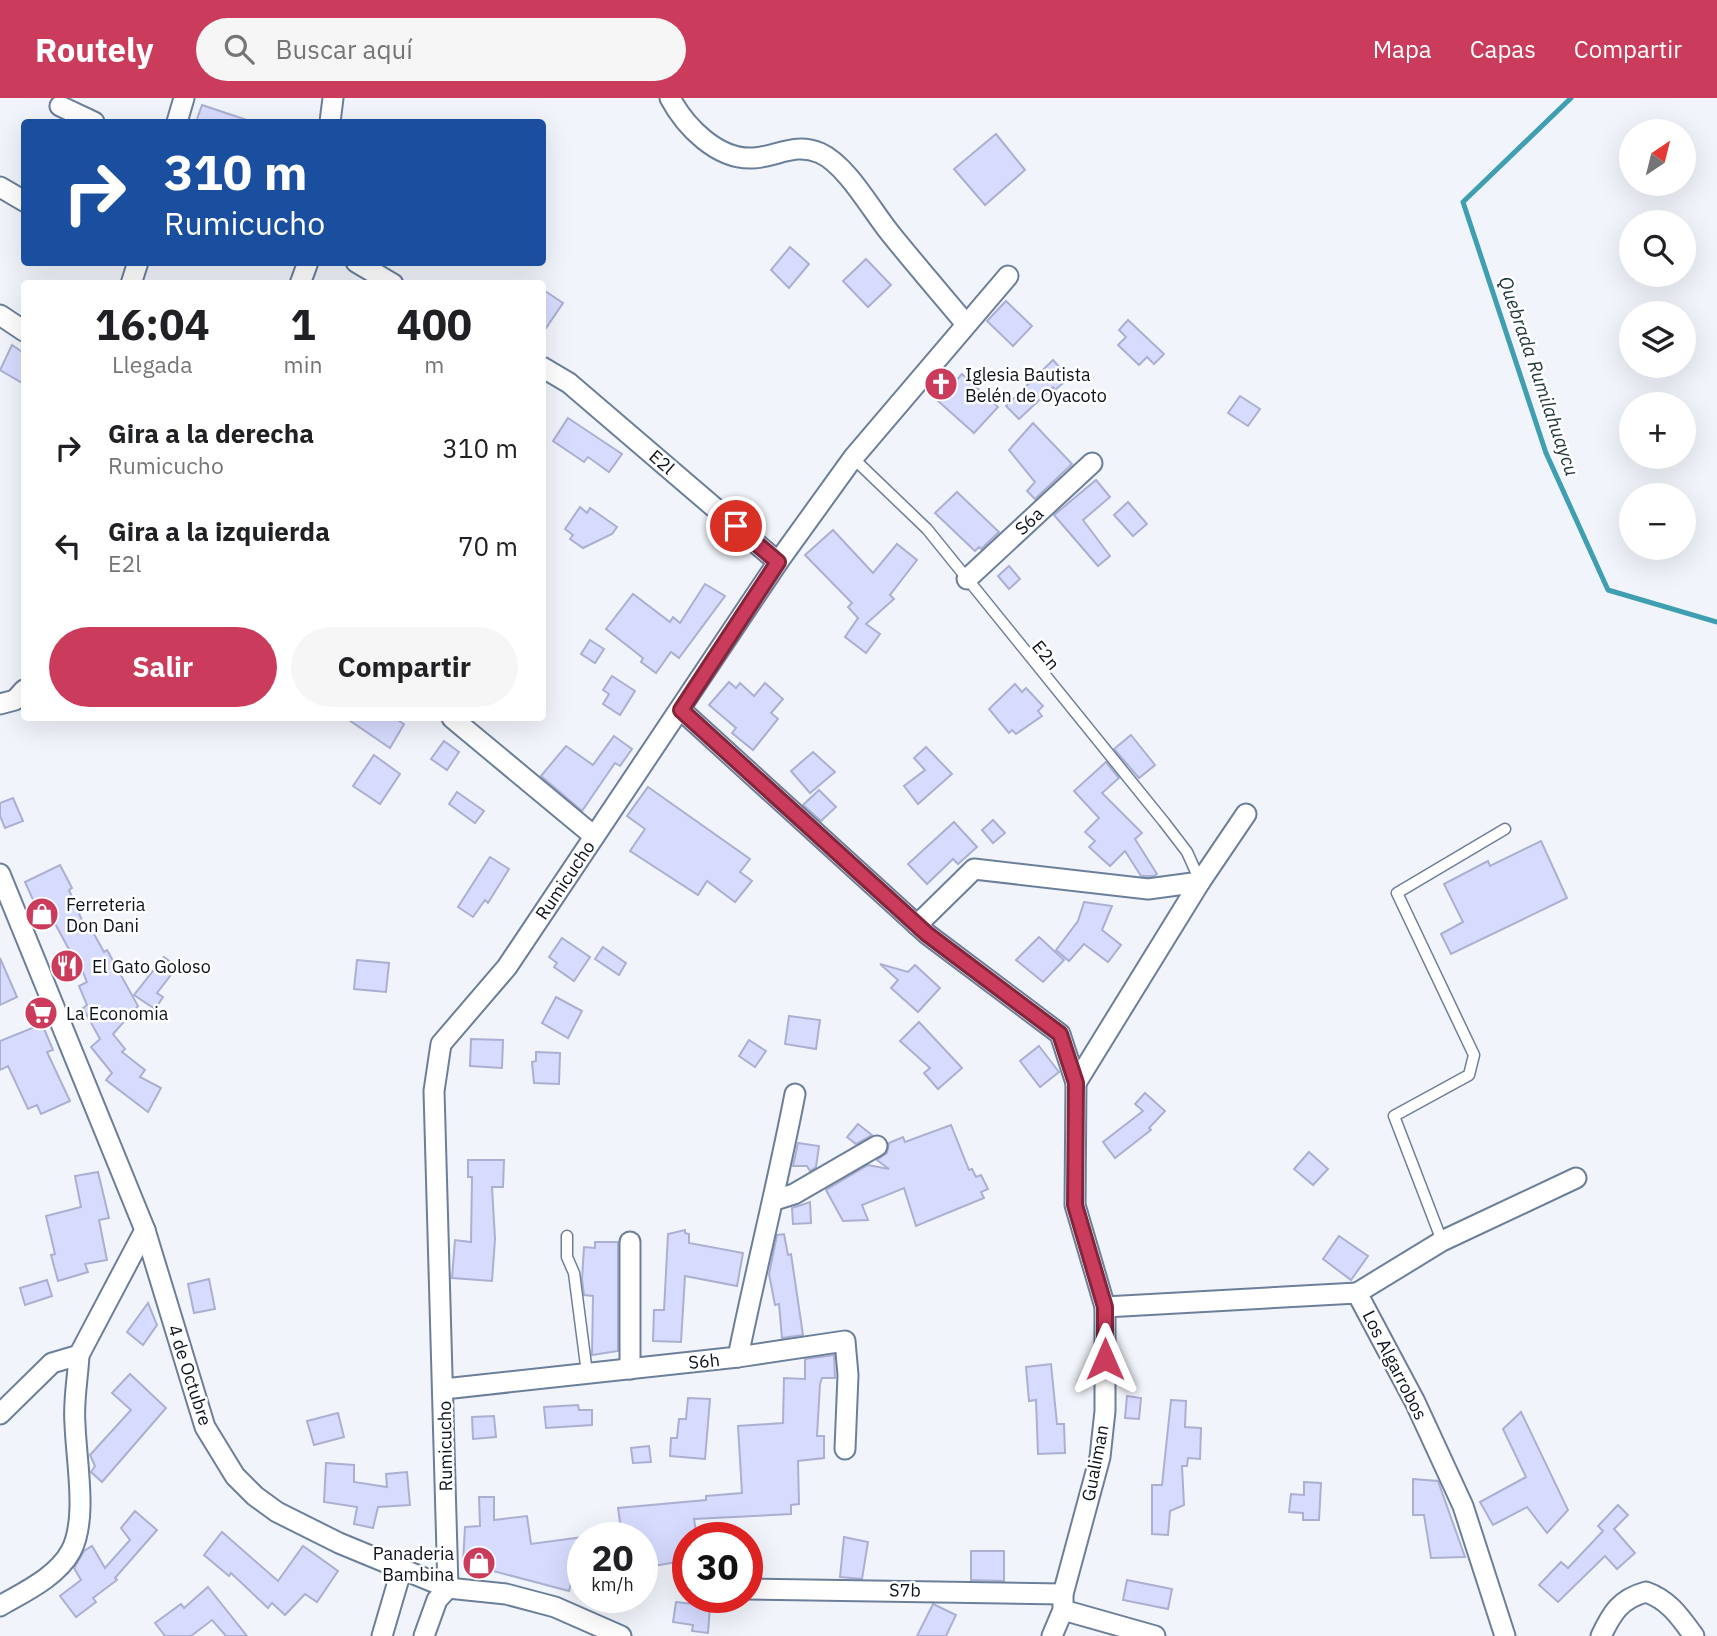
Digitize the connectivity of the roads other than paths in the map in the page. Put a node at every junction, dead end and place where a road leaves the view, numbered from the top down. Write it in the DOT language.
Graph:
graph roads {
  1 [pos="184,98"];
  2 [pos="333,98"];
  3 [pos="670,98"];
  4 [pos="60,106"];
  5 [pos="88,119"];
  6 [pos="178,119"];
  7 [pos="330,119"];
  8 [pos="0,187"];
  9 [pos="21,199"];
  10 [pos="363,266"];
  11 [pos="1008,276"];
  12 [pos="386,280"];
  13 [pos="0,315"];
  14 [pos="966,324"];
  15 [pos="21,329"];
  16 [pos="546,369"];
  17 [pos="853,458"];
  18 [pos="1092,463"];
  19 [pos="778,562"];
  20 [pos="967,579"];
  21 [pos="21,693"];
  22 [pos="0,704"];
  23 [pos="681,710"];
  24 [pos="456,721"];
  25 [pos="1246,814"];
  26 [pos="1505,829"];
  27 [pos="594,836"];
  28 [pos="0,874"];
  29 [pos="1200,882"];
  30 [pos="917,925"];
  31 [pos="1076,1083"];
  32 [pos="795,1094"];
  33 [pos="877,1146"];
  34 [pos="1576,1178"];
  35 [pos="775,1200"];
  36 [pos="145,1230"];
  37 [pos="567,1236"];
  38 [pos="1443,1241"];
  39 [pos="630,1242"];
  40 [pos="1357,1293"];
  41 [pos="1105,1307"];
  42 [pos="79,1355"];
  43 [pos="738,1357"];
  44 [pos="630,1369"];
  45 [pos="587,1373"];
  46 [pos="443,1389"];
  47 [pos="0,1414"];
  48 [pos="845,1449"];
  49 [pos="401,1568"];
  50 [pos="448,1588"];
  51 [pos="763,1591"];
  52 [pos="1063,1602"];
  53 [pos="0,1606"];
  54 [pos="382,1636"];
  55 [pos="424,1636"];
  56 [pos="621,1636"];
  57 [pos="1052,1636"];
  58 [pos="1155,1636"];
  59 [pos="1505,1636"];
  60 [pos="1601,1636"];
  61 [pos="1694,1636"];
  1 -- 6 [label="street"];
  2 -- 7 [label="street"];
  3 -- 14 [label="street"];
  4 -- 5 [label="street"];
  8 -- 9 [label="street"];
  10 -- 12 [label="street"];
  11 -- 14 [label="street, Rumicucho"];
  13 -- 15 [label="street"];
  14 -- 17 [label="street, Rumicucho"];
  16 -- 19 [label="street, E2l"];
  17 -- 19 [label="street, Rumicucho"];
  17 -- 20 [label="lane, E2n"];
  18 -- 20 [label="street, S6a"];
  19 -- 23 [label="street, Rumicucho"];
  20 -- 29 [label="lane, E2n"];
  21 -- 22 [label="street"];
  23 -- 27 [label="street, Rumicucho"];
  23 -- 30 [label="street, Gualiman"];
  24 -- 27 [label="street"];
  25 -- 29 [label="street"];
  26 -- 38 [label="lane"];
  27 -- 46 [label="street, Rumicucho"];
  28 -- 36 [label="street, 4 de Octubre"];
  29 -- 30 [label="street"];
  29 -- 31 [label="street"];
  30 -- 31 [label="street, Gualiman"];
  31 -- 41 [label="street, Gualiman"];
  32 -- 35 [label="street, S6h"];
  33 -- 35 [label="street"];
  34 -- 38 [label="street"];
  35 -- 43 [label="street, S6h"];
  36 -- 42 [label="street"];
  36 -- 49 [label="street, 4 de Octubre"];
  37 -- 45 [label="lane"];
  38 -- 40 [label="street"];
  39 -- 44 [label="street"];
  40 -- 41 [label="street, Los Algarrobos"];
  40 -- 59 [label="street, Los Algarrobos"];
  41 -- 52 [label="street, Gualiman"];
  42 -- 47 [label="street"];
  42 -- 53 [label="street"];
  43 -- 44 [label="street, S6h"];
  43 -- 48 [label="street"];
  44 -- 45 [label="street, S6h"];
  45 -- 46 [label="street, S6h"];
  46 -- 50 [label="street, Rumicucho"];
  49 -- 50 [label="street, 4 de Octubre"];
  49 -- 54 [label="street"];
  50 -- 55 [label="street"];
  50 -- 56 [label="street, 4 de Octubre"];
  51 -- 52 [label="street, S7b"];
  52 -- 57 [label="street, Gualiman"];
  52 -- 58 [label="street, S7b"];
  60 -- 61 [label="street"];
}
